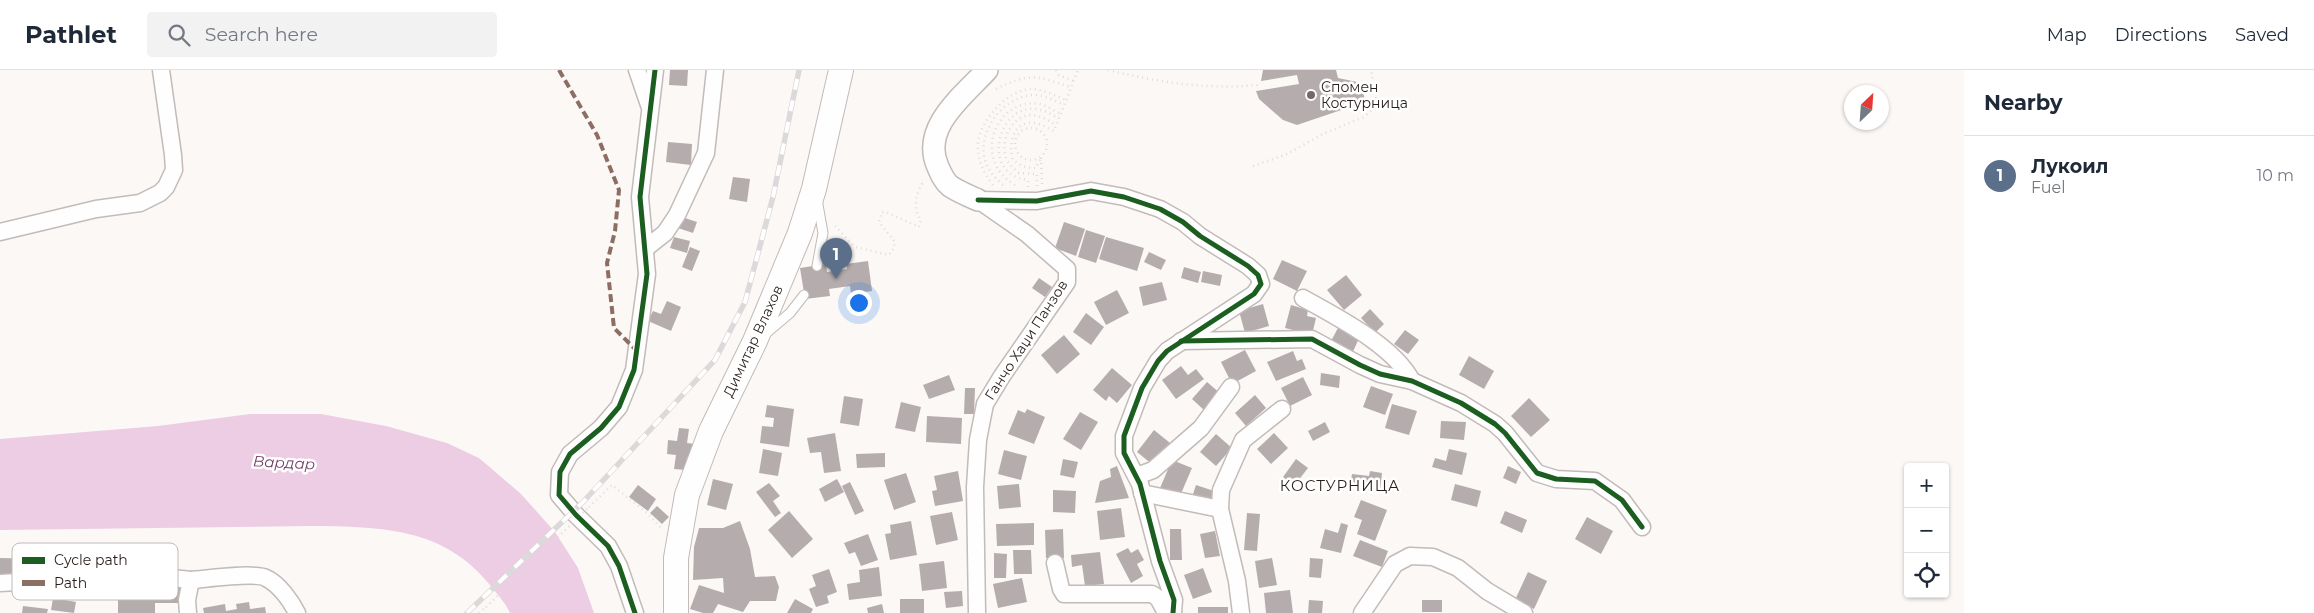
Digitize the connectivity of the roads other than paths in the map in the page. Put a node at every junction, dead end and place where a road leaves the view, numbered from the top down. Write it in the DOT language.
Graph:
graph roads {
  1 [pos="161,70"];
  2 [pos="637,70"];
  3 [pos="655,70"];
  4 [pos="715,70"];
  5 [pos="841,70"];
  6 [pos="987,70"];
  7 [pos="651,110"];
  8 [pos="814,189"];
  9 [pos="978,200"];
  10 [pos="0,232"];
  11 [pos="646,248"];
  12 [pos="817,266"];
  13 [pos="804,295"];
  14 [pos="1303,298"];
  15 [pos="1180,341"];
  16 [pos="756,342"];
  17 [pos="1412,381"];
  18 [pos="1231,387"];
  19 [pos="1282,409"];
  20 [pos="1136,476"];
  21 [pos="1142,493"];
  22 [pos="1220,509"];
  23 [pos="1642,527"];
  24 [pos="1055,563"];
  25 [pos="178,579"];
  26 [pos="191,580"];
  27 [pos="188,613"];
  28 [pos="297,613"];
  29 [pos="635,613"];
  30 [pos="676,613"];
  31 [pos="977,613"];
  32 [pos="1173,613"];
  33 [pos="1241,613"];
  34 [pos="1362,613"];
  35 [pos="1524,613"];
  1 -- 10 [label="street"];
  2 -- 7 [label="street"];
  3 -- 7 [label="street"];
  4 -- 11 [label="street"];
  5 -- 8 [label="main road, Димитар Влахов"];
  6 -- 9 [label="street"];
  7 -- 11 [label="street"];
  8 -- 12 [label="lane"];
  8 -- 16 [label="main road, Димитар Влахов"];
  9 -- 15 [label="street"];
  9 -- 31 [label="street, Ганчо Хаџи Панзов"];
  11 -- 29 [label="street"];
  13 -- 16 [label="lane"];
  14 -- 17 [label="street"];
  15 -- 17 [label="street"];
  15 -- 20 [label="street"];
  16 -- 30 [label="main road, Димитар Влахов"];
  17 -- 23 [label="street"];
  18 -- 20 [label="street"];
  19 -- 22 [label="street"];
  20 -- 21 [label="street"];
  21 -- 22 [label="street"];
  21 -- 32 [label="street"];
  22 -- 33 [label="street"];
  24 -- 32 [label="street"];
  25 -- 26 [label="street"];
  26 -- 27 [label="street"];
  26 -- 28 [label="street"];
  34 -- 35 [label="street"];
}
